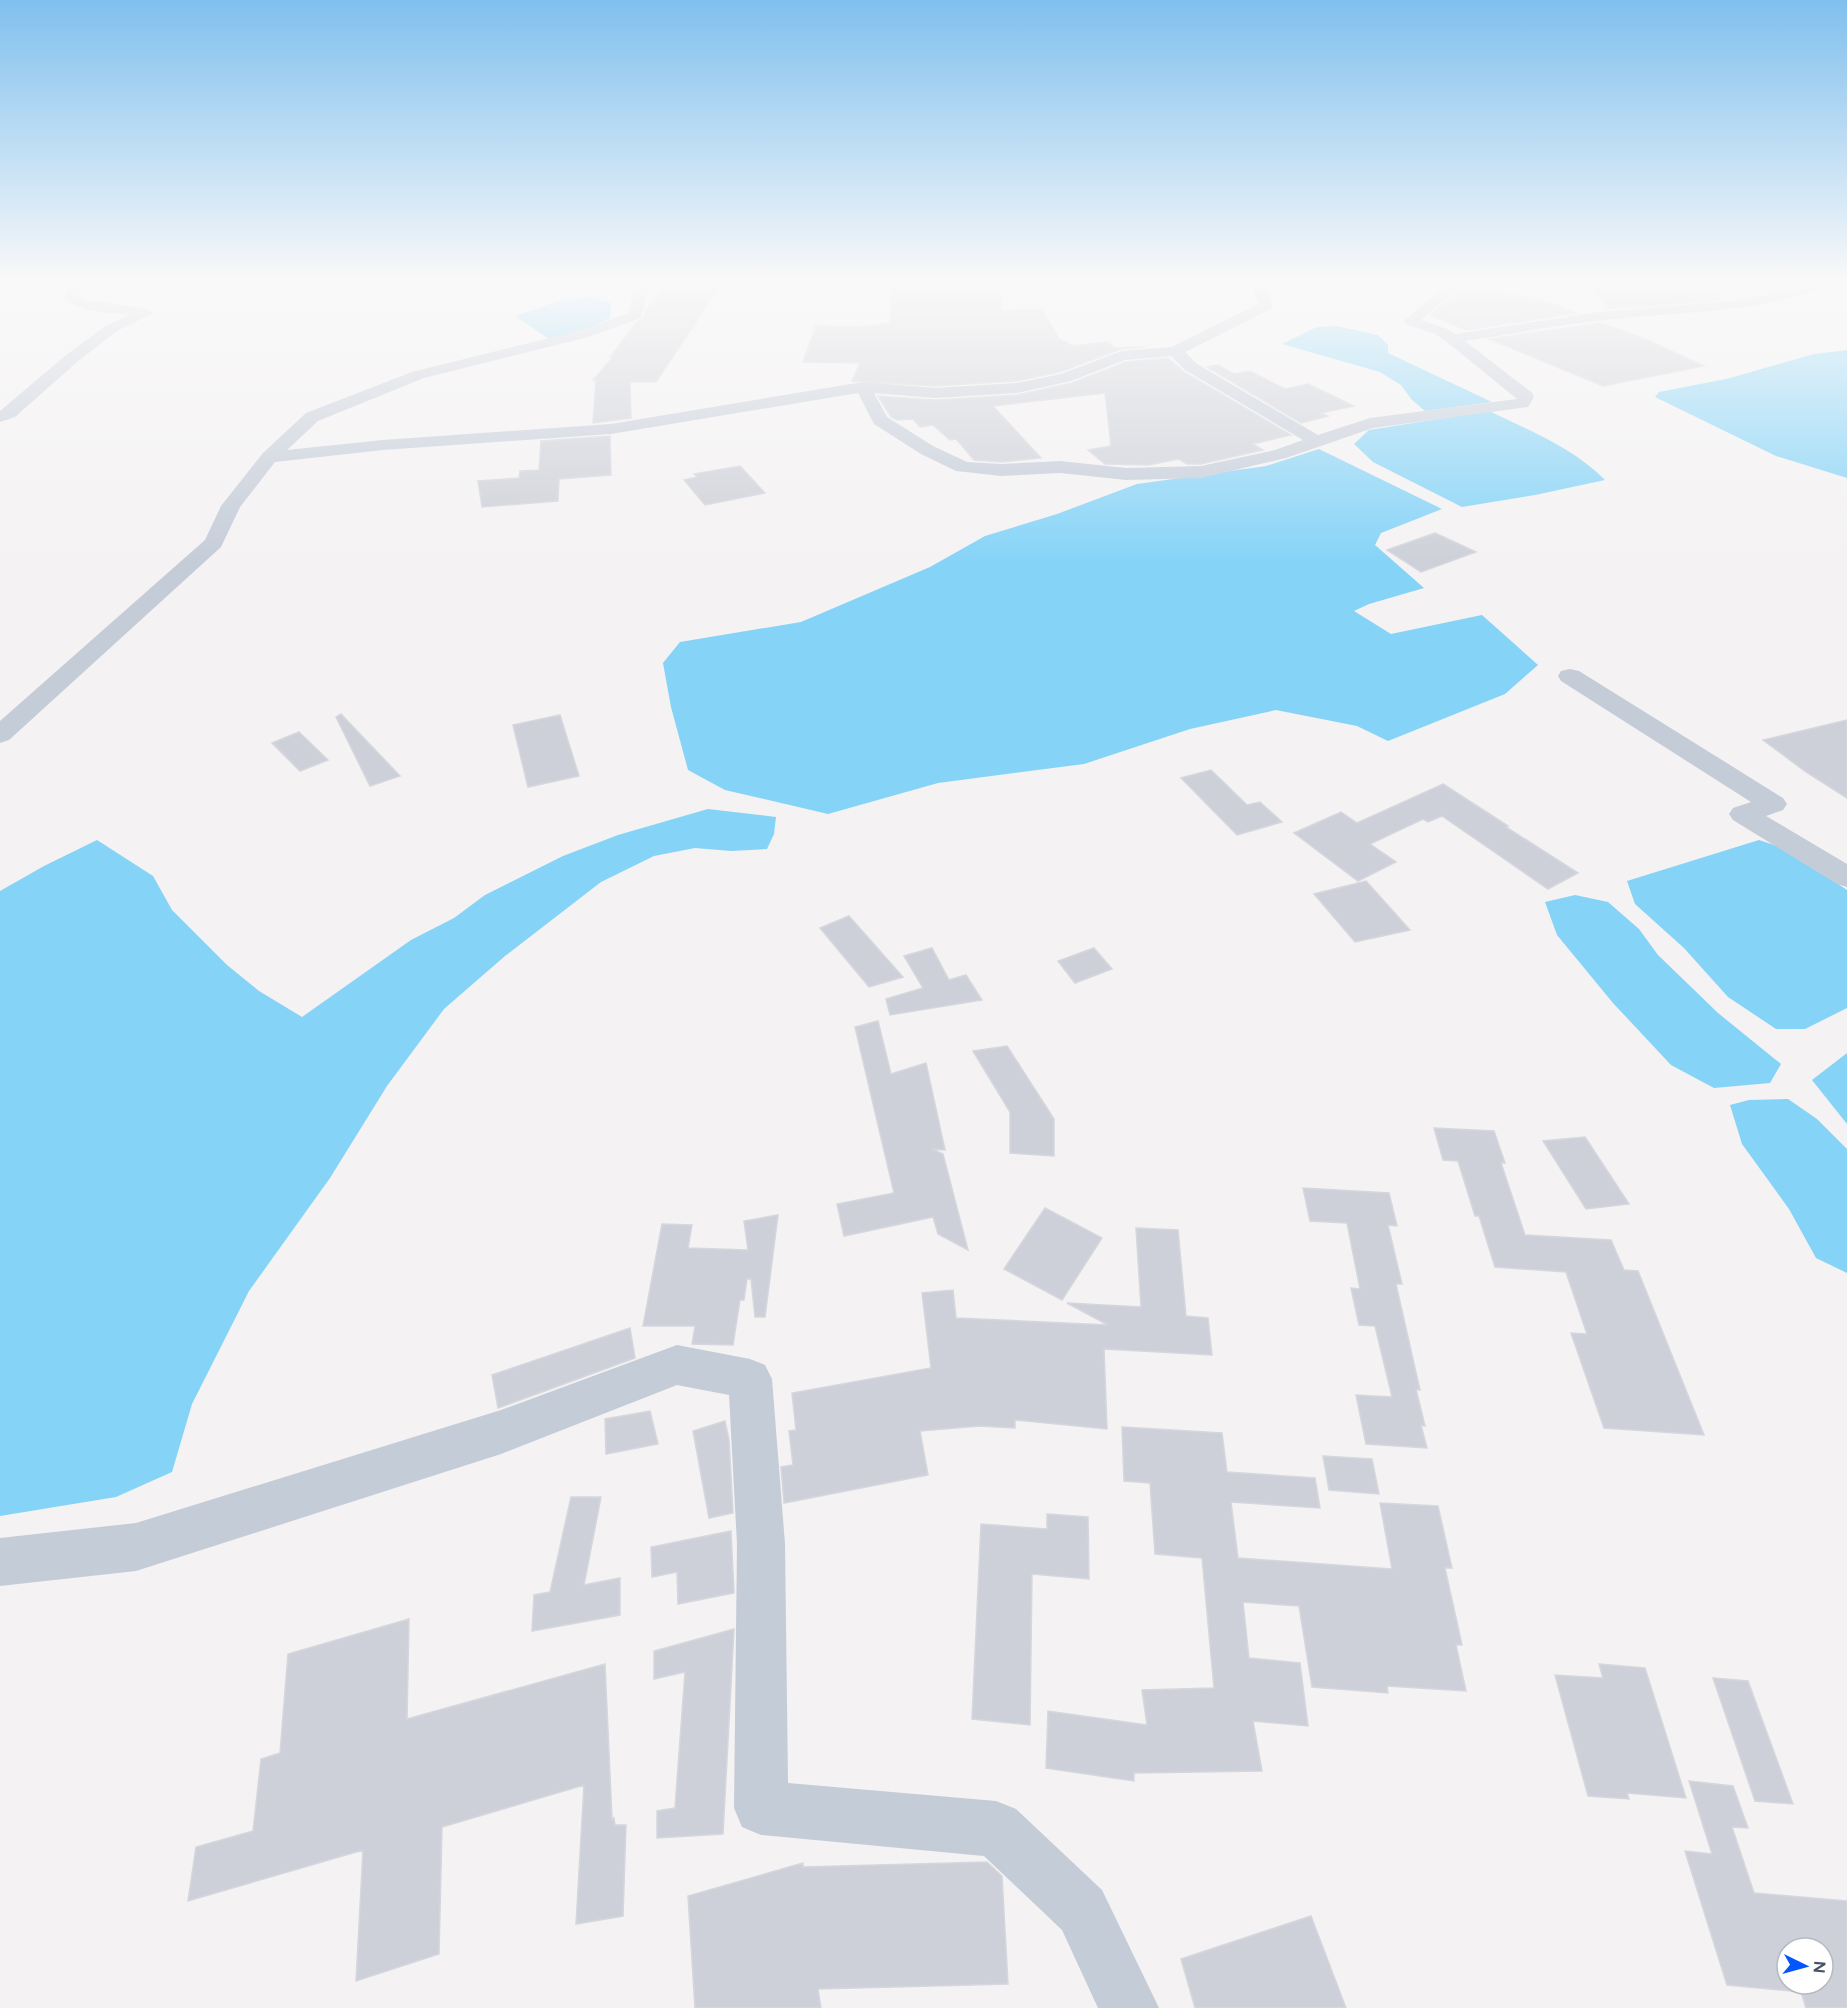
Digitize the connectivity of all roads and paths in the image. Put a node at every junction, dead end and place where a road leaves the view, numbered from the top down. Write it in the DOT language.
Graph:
graph roads {
  1 [pos="51,377"];
  2 [pos="414,377"];
  3 [pos="1068,377"];
  4 [pos="1207,377"];
  5 [pos="1500,377"];
  6 [pos="862,387"];
  7 [pos="0,417"];
  8 [pos="1318,442"];
  9 [pos="269,457"];
  10 [pos="1570,676"];
  11 [pos="0,735"];
  12 [pos="1847,877"];
  13 [pos="0,1562"];
  14 [pos="1128,2008"];
  1 -- 7 [label="street"];
  2 -- 9 [label="street"];
  3 -- 6 [label="street"];
  4 -- 8 [label="street"];
  5 -- 8 [label="street"];
  6 -- 8 [label="street"];
  6 -- 9 [label="street"];
  9 -- 11 [label="street"];
  10 -- 12 [label="street"];
  13 -- 14 [label="street"];
}
